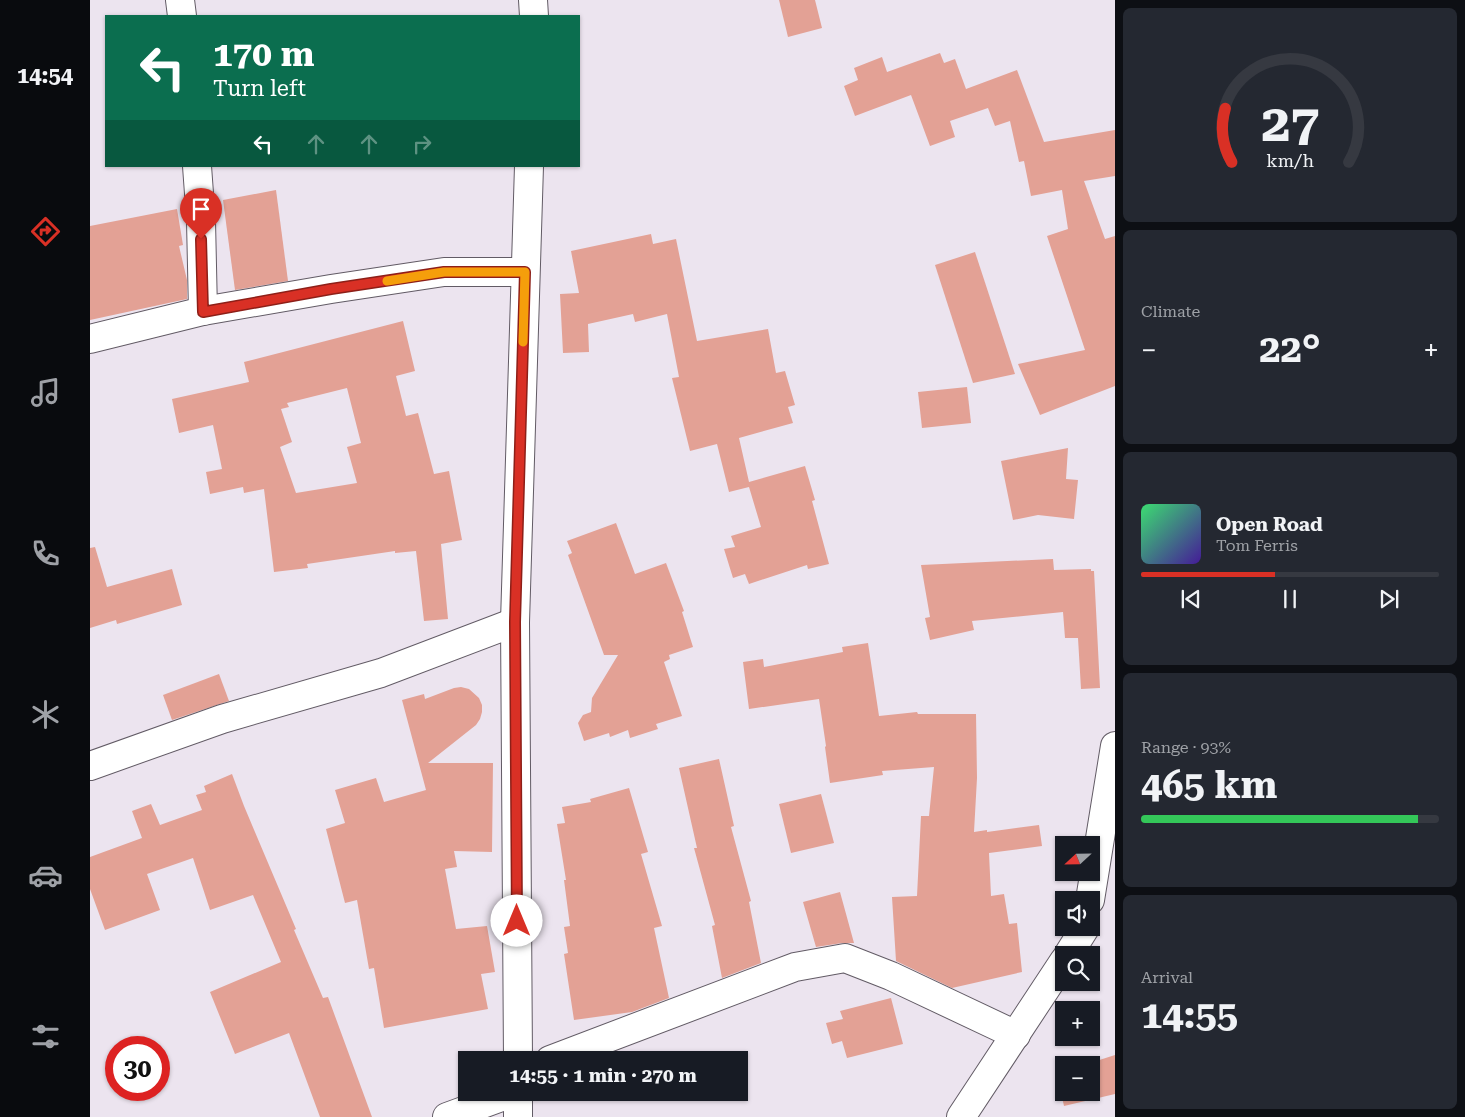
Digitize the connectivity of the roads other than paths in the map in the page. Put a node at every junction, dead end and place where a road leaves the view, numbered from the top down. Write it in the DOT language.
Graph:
graph roads {
  1 [pos="180,0"];
  2 [pos="533,0"];
  3 [pos="182,15"];
  4 [pos="534,15"];
  5 [pos="197,167"];
  6 [pos="529,167"];
  7 [pos="525,272"];
  8 [pos="203,312"];
  9 [pos="90,339"];
  10 [pos="515,622"];
  11 [pos="1115,746"];
  12 [pos="90,766"];
  13 [pos="1092,891"];
  14 [pos="1055,975"];
  15 [pos="1016,1036"];
  16 [pos="518,1051"];
  17 [pos="574,1051"];
  18 [pos="492,1101"];
  19 [pos="517,1101"];
  20 [pos="447,1117"];
  21 [pos="518,1117"];
  22 [pos="961,1117"];
  1 -- 3 [label="street"];
  2 -- 4 [label="street"];
  5 -- 8 [label="street"];
  6 -- 7 [label="street"];
  7 -- 8 [label="street"];
  7 -- 10 [label="street"];
  8 -- 9 [label="street"];
  10 -- 12 [label="street"];
  10 -- 16 [label="street"];
  11 -- 13 [label="street"];
  14 -- 15 [label="street"];
  15 -- 17 [label="street"];
  15 -- 22 [label="street"];
  18 -- 20 [label="street"];
  19 -- 21 [label="street"];
}
